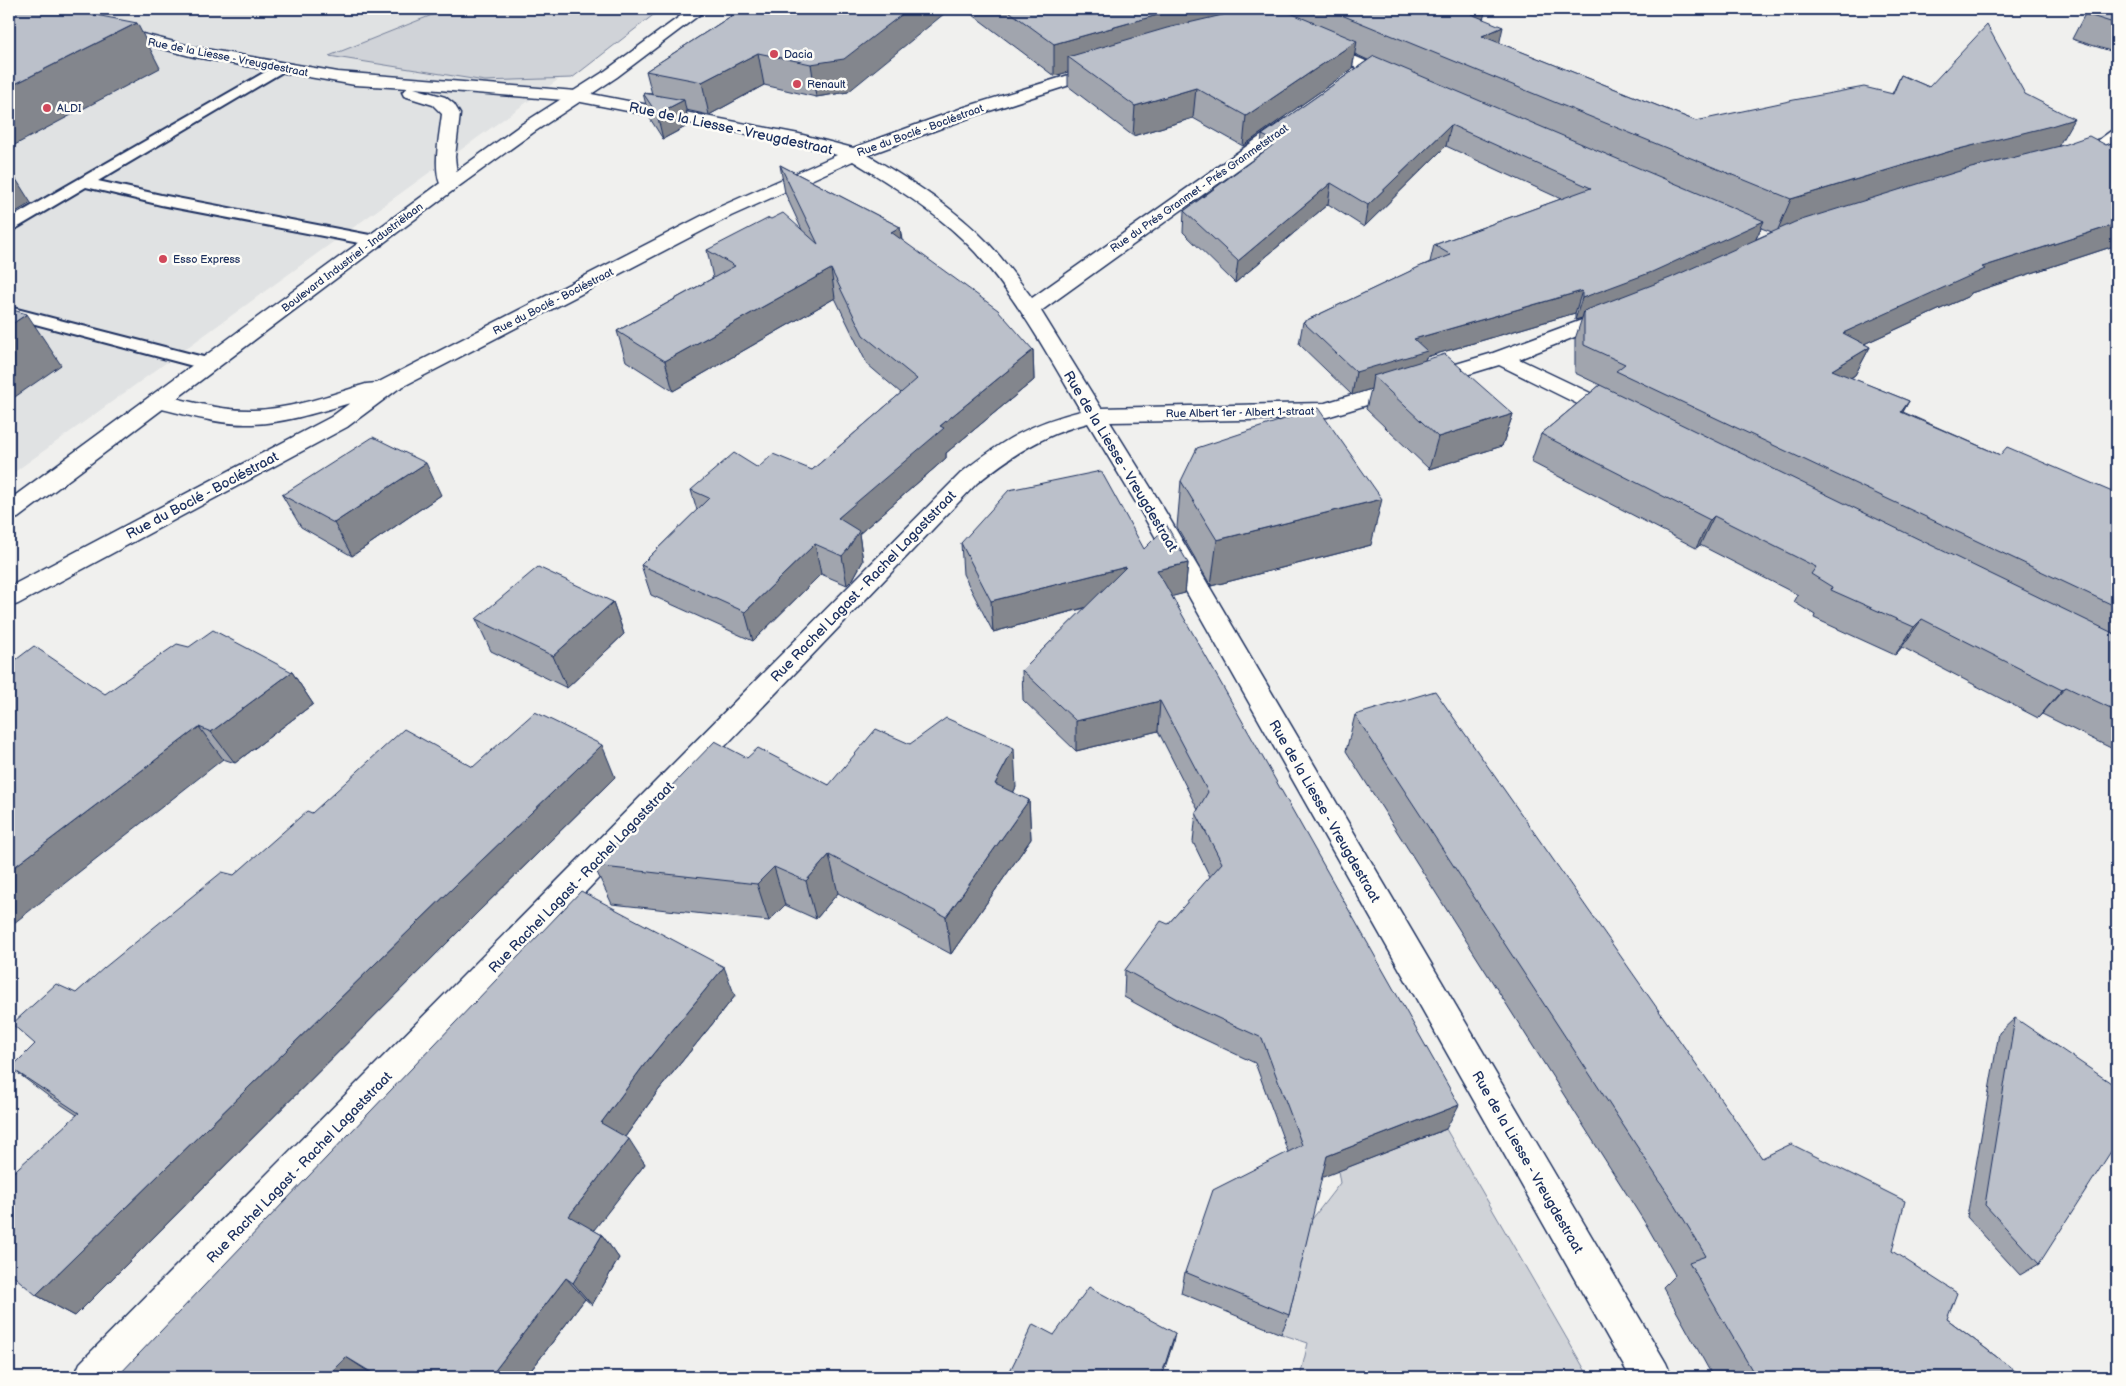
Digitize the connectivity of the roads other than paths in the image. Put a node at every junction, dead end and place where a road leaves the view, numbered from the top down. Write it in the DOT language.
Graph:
graph roads {
  1 [pos="699,9"];
  2 [pos="96,27"];
  3 [pos="1300,38"];
  4 [pos="1123,63"];
  5 [pos="279,68"];
  6 [pos="1368,68"];
  7 [pos="337,77"];
  8 [pos="1352,79"];
  9 [pos="1413,87"];
  10 [pos="576,96"];
  11 [pos="1303,114"];
  12 [pos="2117,135"];
  13 [pos="854,154"];
  14 [pos="2047,164"];
  15 [pos="84,182"];
  16 [pos="449,185"];
  17 [pos="9,226"];
  18 [pos="375,241"];
  19 [pos="1634,306"];
  20 [pos="1030,309"];
  21 [pos="9,312"];
  22 [pos="1501,358"];
  23 [pos="208,364"];
  24 [pos="390,384"];
  25 [pos="158,401"];
  26 [pos="1094,415"];
  27 [pos="1635,424"];
  28 [pos="9,512"];
  29 [pos="9,598"];
  30 [pos="94,1377"];
  31 [pos="1652,1377"];
  1 -- 10 [label="street, Boulevard Industriel - Industriëlaan"];
  2 -- 5 [label="street, Rue de la Liesse - Vreugdestraat"];
  3 -- 6 [label="street"];
  4 -- 13 [label="street, Rue du Boclé - Bocléstraat"];
  5 -- 7 [label="street, Rue de la Liesse - Vreugdestraat"];
  5 -- 15 [label="lane"];
  6 -- 8 [label="street"];
  6 -- 9 [label="street"];
  7 -- 10 [label="street, Rue de la Liesse - Vreugdestraat"];
  7 -- 16 [label="street, Rue de la Liesse - Vreugdestraat"];
  10 -- 13 [label="street, Rue de la Liesse - Vreugdestraat"];
  10 -- 16 [label="street, Boulevard Industriel - Industriëlaan"];
  11 -- 20 [label="street, Rue du Prés Granmet - Prés Granmetstraat"];
  12 -- 14 [label="street"];
  13 -- 20 [label="street, Rue de la Liesse - Vreugdestraat"];
  13 -- 24 [label="street, Rue du Boclé - Bocléstraat"];
  15 -- 17 [label="lane"];
  15 -- 18 [label="lane"];
  16 -- 18 [label="street, Boulevard Industriel - Industriëlaan"];
  18 -- 23 [label="street, Boulevard Industriel - Industriëlaan"];
  19 -- 22 [label="street, Rue Albert 1er - Albert 1-straat"];
  20 -- 26 [label="street, Rue de la Liesse - Vreugdestraat"];
  21 -- 23 [label="lane"];
  22 -- 26 [label="street, Rue Albert 1er - Albert 1-straat"];
  22 -- 27 [label="street"];
  23 -- 25 [label="street, Boulevard Industriel - Industriëlaan"];
  24 -- 25 [label="street, Rue du Boclé - Bocléstraat"];
  24 -- 29 [label="street, Rue du Boclé - Bocléstraat"];
  25 -- 28 [label="street, Boulevard Industriel - Industriëlaan"];
  26 -- 30 [label="street, Rue Rachel Lagast - Rachel Lagaststraat"];
  26 -- 31 [label="street, Rue de la Liesse - Vreugdestraat"];
}
